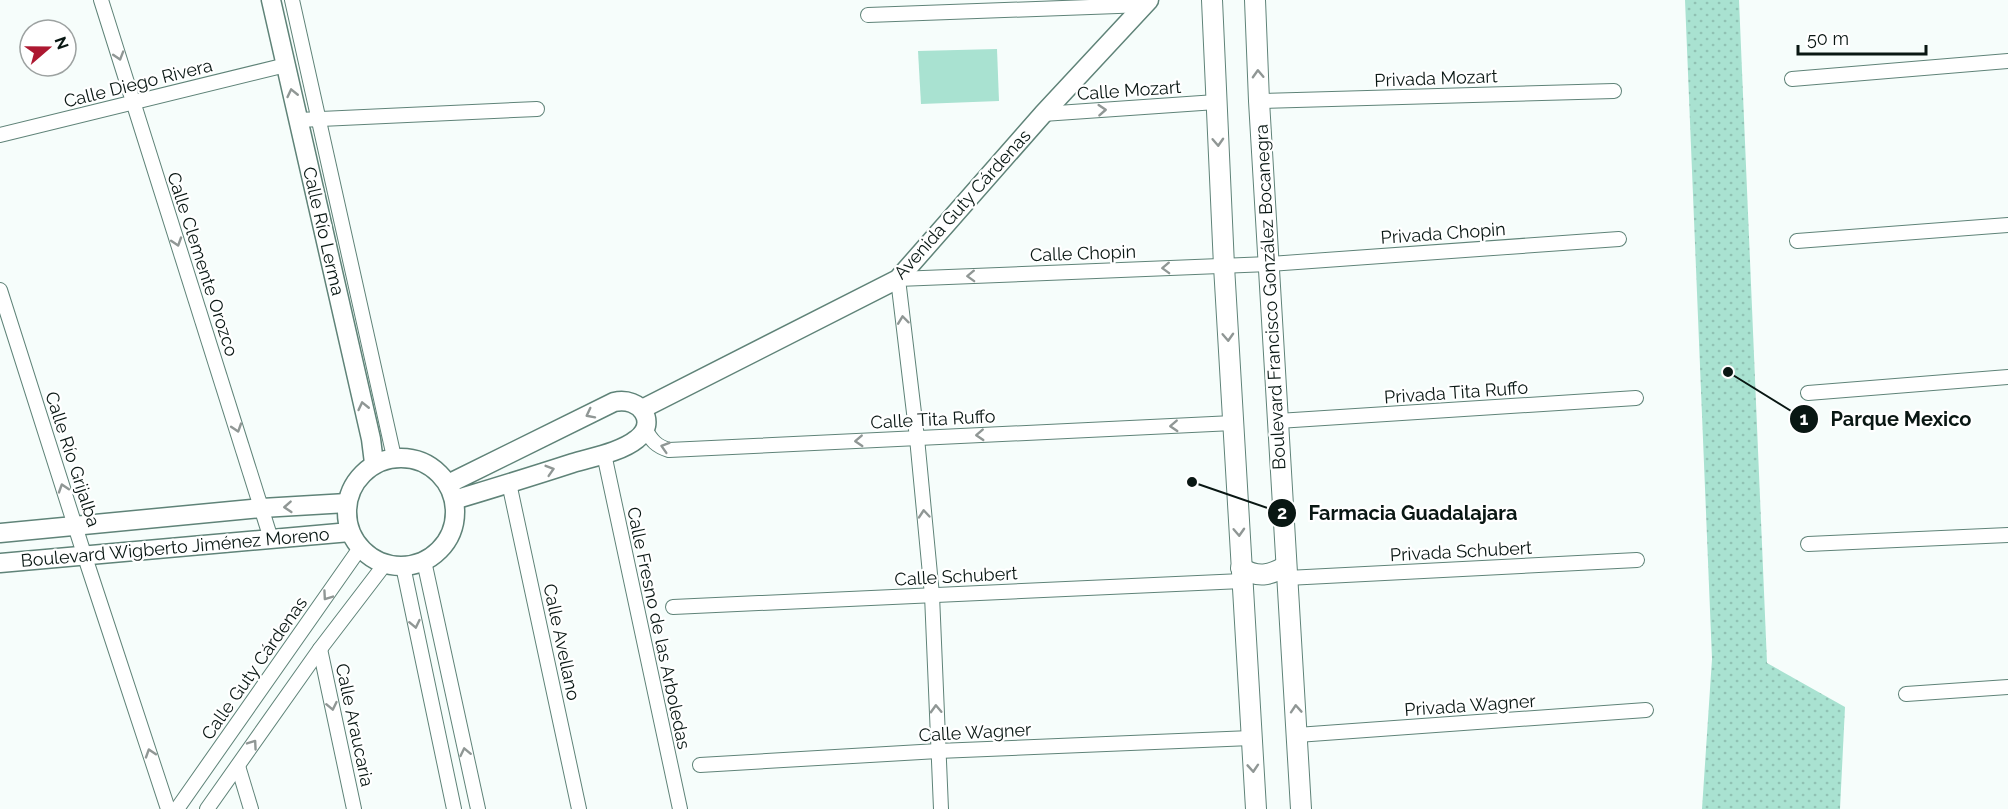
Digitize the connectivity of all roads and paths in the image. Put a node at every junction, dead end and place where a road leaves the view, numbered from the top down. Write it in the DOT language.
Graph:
graph roads {
  1 [pos="101,0"];
  2 [pos="271,0"];
  3 [pos="292,0"];
  4 [pos="1212,0"];
  5 [pos="1255,0"];
  6 [pos="1147,2"];
  7 [pos="868,15"];
  8 [pos="2008,61"];
  9 [pos="286,65"];
  10 [pos="1792,79"];
  11 [pos="1614,91"];
  12 [pos="1259,101"];
  13 [pos="133,102"];
  14 [pos="1216,102"];
  15 [pos="537,109"];
  16 [pos="1043,114"];
  17 [pos="318,118"];
  18 [pos="298,120"];
  19 [pos="0,135"];
  20 [pos="2008,225"];
  21 [pos="1619,239"];
  22 [pos="1797,241"];
  23 [pos="1269,264"];
  24 [pos="1224,266"];
  25 [pos="897,279"];
  26 [pos="0,291"];
  27 [pos="2008,377"];
  28 [pos="1808,393"];
  29 [pos="1636,398"];
  30 [pos="642,409"];
  31 [pos="1278,421"];
  32 [pos="1233,423"];
  33 [pos="645,429"];
  34 [pos="917,438"];
  35 [pos="604,454"];
  36 [pos="394,457"];
  37 [pos="374,464"];
  38 [pos="508,483"];
  39 [pos="451,492"];
  40 [pos="347,503"];
  41 [pos="262,508"];
  42 [pos="75,525"];
  43 [pos="350,532"];
  44 [pos="0,533"];
  45 [pos="2008,535"];
  46 [pos="272,539"];
  47 [pos="1808,544"];
  48 [pos="360,548"];
  49 [pos="84,554"];
  50 [pos="1637,560"];
  51 [pos="424,561"];
  52 [pos="0,563"];
  53 [pos="394,565"];
  54 [pos="1286,572"];
  55 [pos="1241,574"];
  56 [pos="932,595"];
  57 [pos="673,607"];
  58 [pos="320,649"];
  59 [pos="2008,687"];
  60 [pos="1906,694"];
  61 [pos="1646,710"];
  62 [pos="1298,735"];
  63 [pos="1251,738"];
  64 [pos="938,751"];
  65 [pos="700,765"];
  66 [pos="238,766"];
  67 [pos="168,809"];
  68 [pos="177,809"];
  69 [pos="207,809"];
  70 [pos="251,809"];
  71 [pos="354,809"];
  72 [pos="454,809"];
  73 [pos="478,809"];
  74 [pos="579,809"];
  75 [pos="680,809"];
  76 [pos="941,809"];
  77 [pos="1256,809"];
  78 [pos="1301,809"];
  1 -- 13 [label="street, Calle Clemente Orozco, one-way"];
  2 -- 9 [label="street, Calle Río Lerma"];
  3 -- 17 [label="street, Calle Río Lerma"];
  4 -- 14 [label="main road"];
  12 -- 5 [label="main road, Boulevard Francisco González Bocanegra, one-way"];
  6 -- 7 [label="street"];
  6 -- 16 [label="street, Avenida Guty Cárdenas"];
  8 -- 10 [label="street"];
  9 -- 13 [label="street, Calle Diego Rivera"];
  18 -- 9 [label="street, Calle Río Lerma, one-way"];
  11 -- 12 [label="street, Privada Mozart"];
  12 -- 23 [label="main road, Boulevard Francisco González Bocanegra"];
  13 -- 19 [label="street, Calle Diego Rivera"];
  13 -- 41 [label="street, Calle Clemente Orozco, one-way"];
  16 -- 14 [label="street, Calle Mozart, one-way"];
  14 -- 24 [label="main road, one-way"];
  15 -- 17 [label="street"];
  16 -- 25 [label="street, Avenida Guty Cárdenas"];
  17 -- 18 [label="street"];
  17 -- 36 [label="street, Calle Río Lerma"];
  37 -- 18 [label="street, Calle Río Lerma, one-way"];
  20 -- 22 [label="street"];
  21 -- 23 [label="street, Privada Chopin"];
  23 -- 24 [label="street, Calle Chopin"];
  23 -- 31 [label="main road, Boulevard Francisco González Bocanegra"];
  24 -- 25 [label="street, Calle Chopin, one-way"];
  24 -- 32 [label="main road, one-way"];
  25 -- 30 [label="street, Avenida Guty Cárdenas"];
  34 -- 25 [label="street, one-way"];
  42 -- 26 [label="street, Calle Río Grijalba, one-way"];
  27 -- 28 [label="street"];
  29 -- 31 [label="street, Privada Tita Ruffo"];
  30 -- 33 [label="street"];
  30 -- 39 [label="street, one-way"];
  31 -- 54 [label="main road, Boulevard Francisco González Bocanegra"];
  32 -- 34 [label="street, Calle Tita Ruffo, one-way"];
  32 -- 55 [label="main road, one-way"];
  34 -- 33 [label="street, Calle Tita Ruffo, one-way"];
  33 -- 35 [label="street"];
  56 -- 34 [label="street, one-way"];
  38 -- 35 [label="street, one-way"];
  35 -- 75 [label="street, Calle Fresno de las Arboledas"];
  36 -- 37 [label="street"];
  36 -- 39 [label="street"];
  37 -- 40 [label="street"];
  38 -- 39 [label="street"];
  38 -- 74 [label="street, Calle Avellano"];
  39 -- 51 [label="street"];
  40 -- 41 [label="street, Boulevard Wigberto Jiménez Moreno, one-way"];
  40 -- 43 [label="street"];
  41 -- 42 [label="street, Boulevard Wigberto Jiménez Moreno"];
  41 -- 46 [label="street, Calle Clemente Orozco"];
  42 -- 44 [label="street, Boulevard Wigberto Jiménez Moreno"];
  42 -- 49 [label="street, Calle Río Grijalba"];
  43 -- 46 [label="street, Boulevard Wigberto Jiménez Moreno"];
  43 -- 48 [label="street"];
  45 -- 47 [label="street"];
  46 -- 49 [label="street, Boulevard Wigberto Jiménez Moreno"];
  48 -- 53 [label="street"];
  48 -- 68 [label="street, Calle Guty Cárdenas, one-way"];
  49 -- 52 [label="street, Boulevard Wigberto Jiménez Moreno"];
  67 -- 49 [label="street, Calle Río Grijalba, one-way"];
  50 -- 54 [label="street, Privada Schubert"];
  51 -- 53 [label="street"];
  73 -- 51 [label="street, one-way"];
  53 -- 58 [label="street"];
  53 -- 72 [label="street, one-way"];
  54 -- 55 [label="main road"];
  62 -- 54 [label="main road, Boulevard Francisco González Bocanegra, one-way"];
  55 -- 56 [label="street, Calle Schubert"];
  55 -- 63 [label="main road"];
  56 -- 57 [label="street, Calle Schubert"];
  64 -- 56 [label="street, one-way"];
  66 -- 58 [label="street, one-way"];
  58 -- 71 [label="street, Calle Araucaria, one-way"];
  59 -- 60 [label="street"];
  61 -- 62 [label="street, Privada Wagner"];
  62 -- 78 [label="main road, Boulevard Francisco González Bocanegra"];
  63 -- 64 [label="street, Calle Wagner"];
  63 -- 77 [label="main road, one-way"];
  64 -- 65 [label="street, Calle Wagner"];
  64 -- 76 [label="street"];
  66 -- 69 [label="street"];
  66 -- 70 [label="street"];
}
